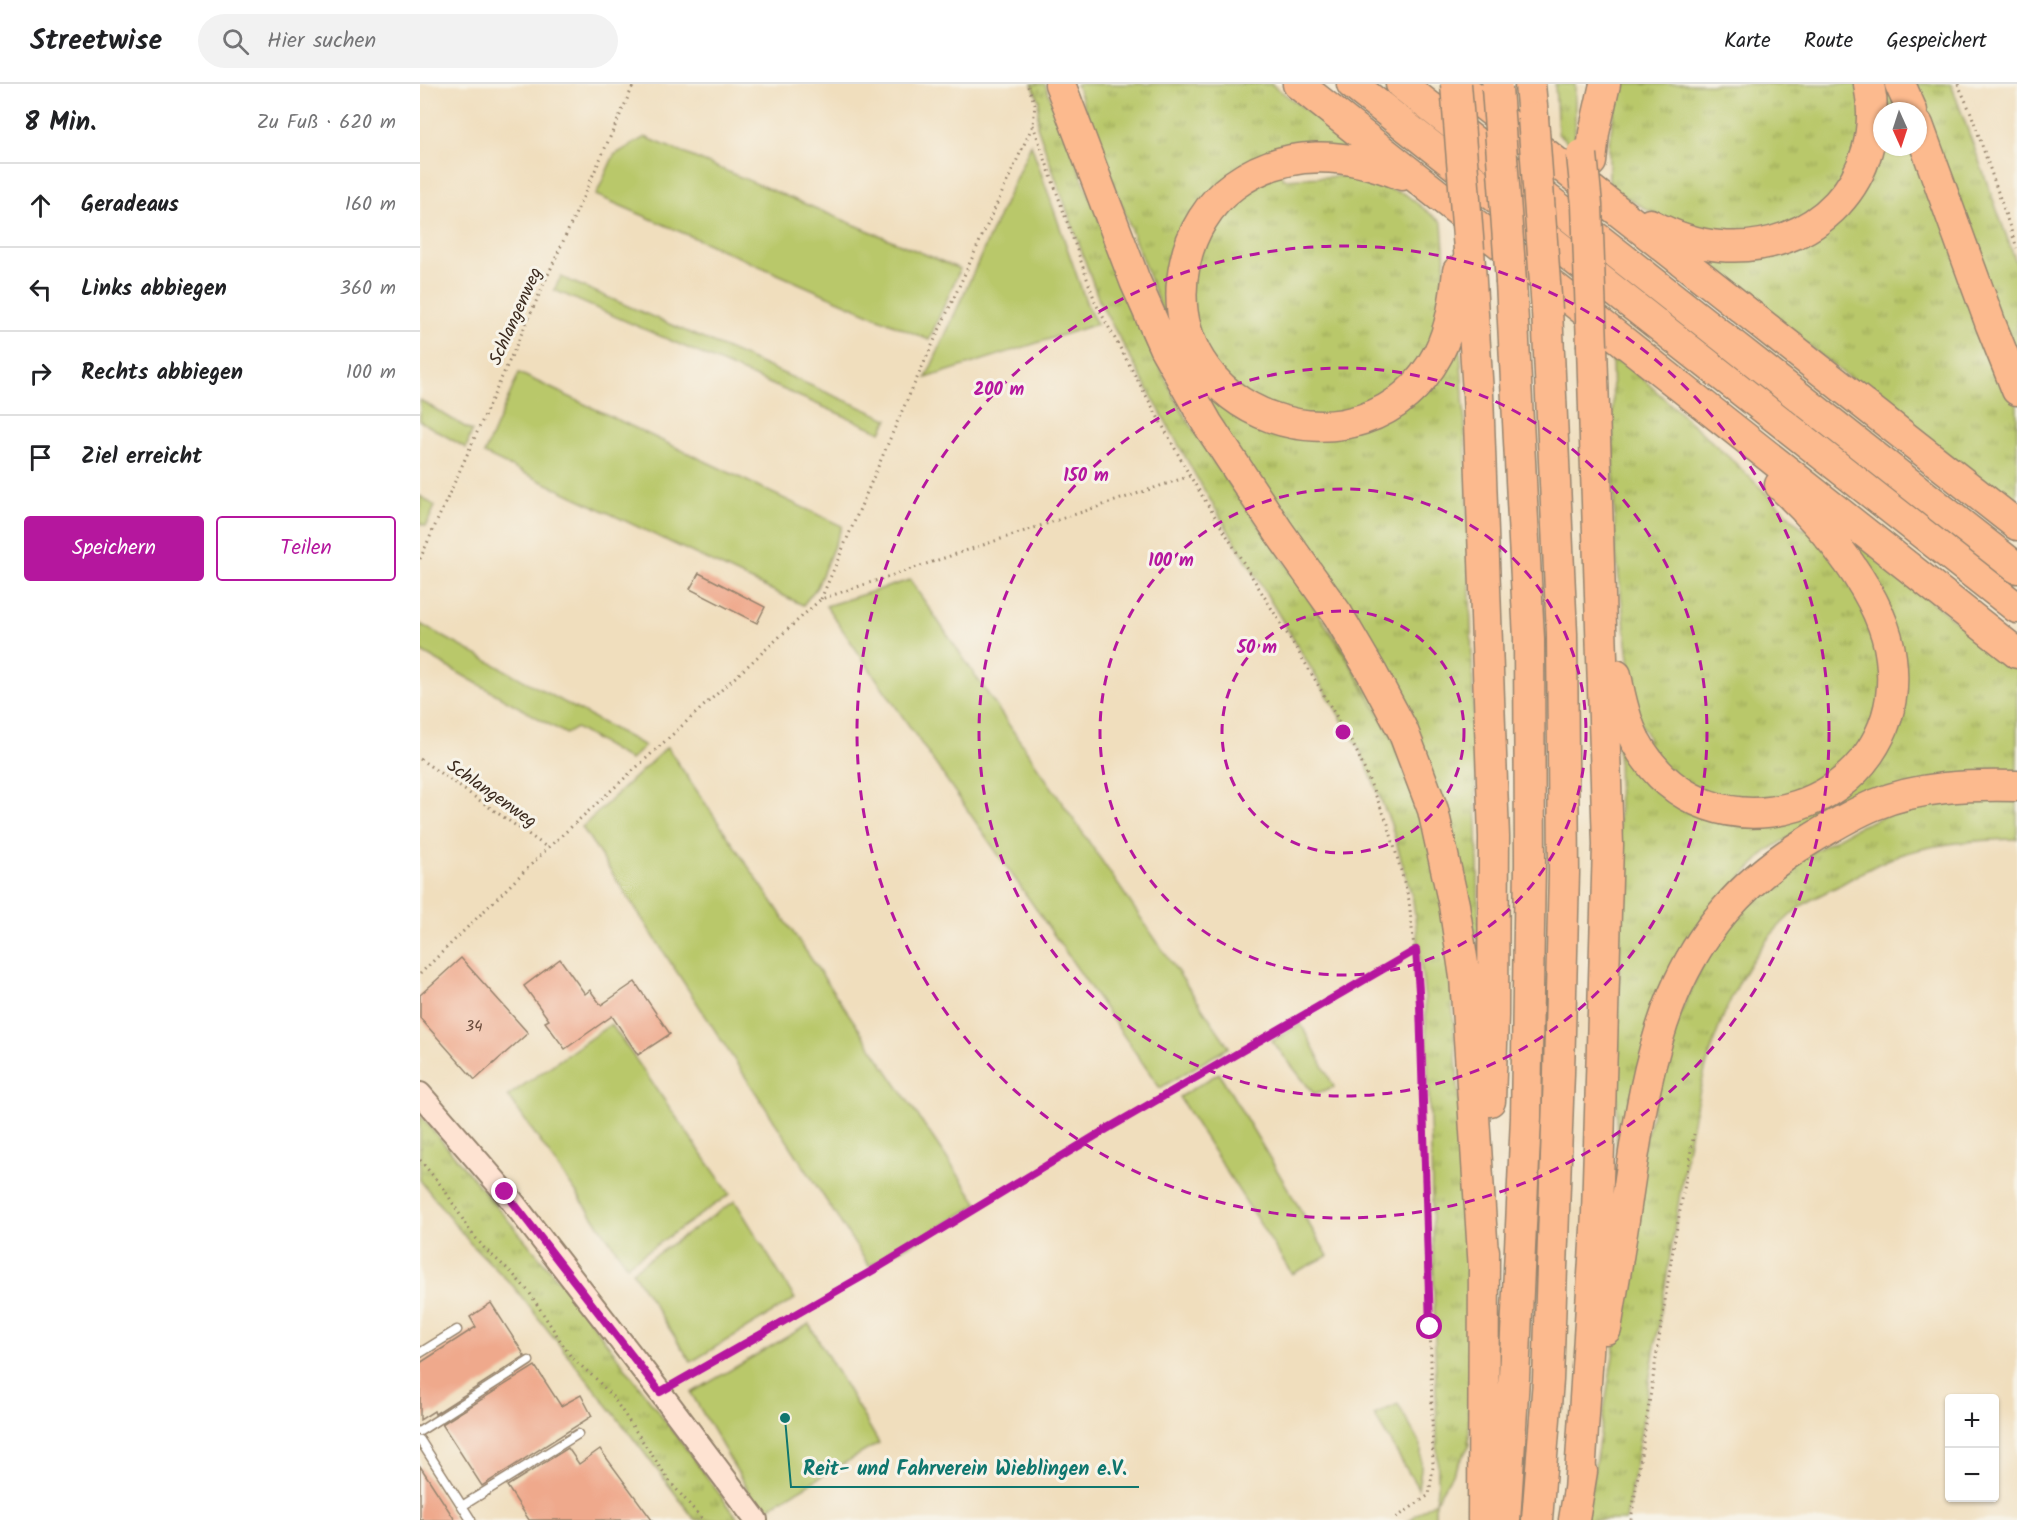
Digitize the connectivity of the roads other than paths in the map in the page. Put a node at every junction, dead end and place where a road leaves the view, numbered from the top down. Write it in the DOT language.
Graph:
graph roads {
  1 [pos="1060,84"];
  2 [pos="1298,84"];
  3 [pos="1352,84"];
  4 [pos="1401,84"];
  5 [pos="1456,84"];
  6 [pos="1530,84"];
  7 [pos="1582,84"];
  8 [pos="1605,84"];
  9 [pos="1869,84"];
  10 [pos="1900,84"];
  11 [pos="1497,86"];
  12 [pos="1908,102"];
  13 [pos="1927,150"];
  14 [pos="1586,159"];
  15 [pos="1434,191"];
  16 [pos="1593,201"];
  17 [pos="1464,245"];
  18 [pos="2017,390"];
  19 [pos="1701,403"];
  20 [pos="2017,525"];
  21 [pos="2017,568"];
  22 [pos="1600,573"];
  23 [pos="2017,608"];
  24 [pos="2017,653"];
  25 [pos="2017,786"];
  26 [pos="420,1094"];
  27 [pos="1484,1270"];
  28 [pos="457,1330"];
  29 [pos="420,1353"];
  30 [pos="529,1361"];
  31 [pos="420,1431"];
  32 [pos="578,1434"];
  33 [pos="420,1440"];
  34 [pos="1579,1491"];
  35 [pos="462,1506"];
  36 [pos="471,1520"];
  37 [pos="756,1520"];
  38 [pos="1483,1520"];
  39 [pos="1505,1520"];
  40 [pos="1537,1520"];
  41 [pos="1574,1520"];
  1 -- 27 [label="highway"];
  2 -- 15 [label="highway"];
  3 -- 23 [label="highway"];
  4 -- 21 [label="highway"];
  5 -- 16 [label="highway"];
  5 -- 17 [label="highway, bridge"];
  6 -- 40 [label="highway, bridge"];
  7 -- 14 [label="highway"];
  8 -- 14 [label="highway"];
  9 -- 16 [label="highway"];
  10 -- 12 [label="highway"];
  11 -- 39 [label="highway, bridge"];
  13 -- 18 [label="highway"];
  14 -- 16 [label="highway, bridge"];
  15 -- 17 [label="highway"];
  15 -- 19 [label="highway"];
  16 -- 20 [label="highway"];
  16 -- 22 [label="highway, bridge"];
  17 -- 27 [label="highway"];
  19 -- 22 [label="highway"];
  19 -- 24 [label="highway"];
  22 -- 34 [label="highway"];
  25 -- 34 [label="highway"];
  26 -- 37 [label="main road"];
  27 -- 38 [label="highway"];
  28 -- 29 [label="lane"];
  30 -- 31 [label="lane"];
  32 -- 35 [label="lane"];
  33 -- 35 [label="lane"];
  34 -- 41 [label="highway"];
  35 -- 36 [label="lane"];
}
